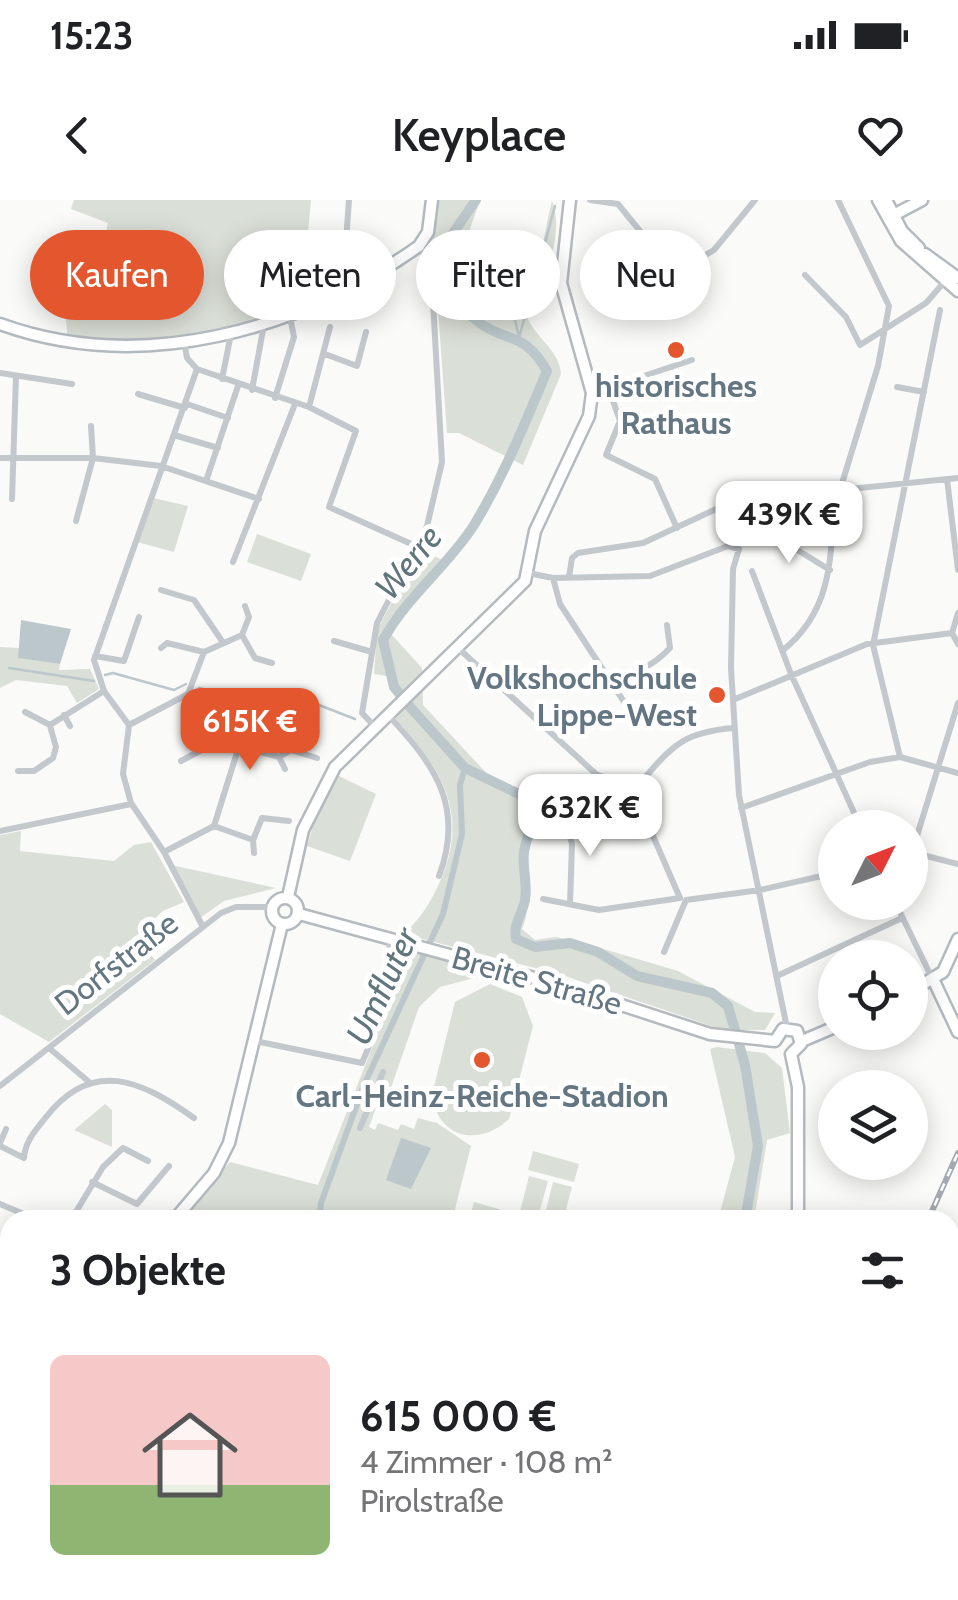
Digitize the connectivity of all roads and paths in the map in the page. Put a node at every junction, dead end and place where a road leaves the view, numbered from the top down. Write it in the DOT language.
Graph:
graph roads {
  1 [pos="350,200"];
  2 [pos="432,200"];
  3 [pos="570,200"];
  4 [pos="590,200"];
  5 [pos="754,200"];
  6 [pos="838,200"];
  7 [pos="878,200"];
  8 [pos="886,200"];
  9 [pos="922,200"];
  10 [pos="620,202"];
  11 [pos="890,217"];
  12 [pos="347,230"];
  13 [pos="425,230"];
  14 [pos="805,275"];
  15 [pos="954,282"];
  16 [pos="940,310"];
  17 [pos="279,320"];
  18 [pos="435,320"];
  19 [pos="292,322"];
  20 [pos="0,324"];
  21 [pos="330,327"];
  22 [pos="886,329"];
  23 [pos="263,330"];
  24 [pos="366,332"];
  25 [pos="230,339"];
  26 [pos="184,341"];
  27 [pos="326,354"];
  28 [pos="692,360"];
  29 [pos="197,369"];
  30 [pos="0,373"];
  31 [pos="16,376"];
  32 [pos="222,379"];
  33 [pos="72,384"];
  34 [pos="238,386"];
  35 [pos="897,387"];
  36 [pos="610,389"];
  37 [pos="252,390"];
  38 [pos="924,392"];
  39 [pos="138,394"];
  40 [pos="592,394"];
  41 [pos="275,398"];
  42 [pos="295,404"];
  43 [pos="186,406"];
  44 [pos="309,407"];
  45 [pos="229,418"];
  46 [pos="91,426"];
  47 [pos="174,436"];
  48 [pos="218,448"];
  49 [pos="0,458"];
  50 [pos="93,458"];
  51 [pos="14,460"];
  52 [pos="161,466"];
  53 [pos="207,478"];
  54 [pos="958,478"];
  55 [pos="947,480"];
  56 [pos="905,484"];
  57 [pos="837,492"];
  58 [pos="12,499"];
  59 [pos="259,499"];
  60 [pos="727,504"];
  61 [pos="76,520"];
  62 [pos="677,528"];
  63 [pos="773,528"];
  64 [pos="418,547"];
  65 [pos="232,562"];
  66 [pos="830,570"];
  67 [pos="958,570"];
  68 [pos="752,571"];
  69 [pos="528,572"];
  70 [pos="569,577"];
  71 [pos="552,578"];
  72 [pos="162,590"];
  73 [pos="246,606"];
  74 [pos="958,612"];
  75 [pos="139,618"];
  76 [pos="667,626"];
  77 [pos="952,634"];
  78 [pos="242,635"];
  79 [pos="222,641"];
  80 [pos="334,641"];
  81 [pos="873,644"];
  82 [pos="958,644"];
  83 [pos="161,648"];
  84 [pos="458,648"];
  85 [pos="782,651"];
  86 [pos="204,652"];
  87 [pos="372,652"];
  88 [pos="95,656"];
  89 [pos="272,663"];
  90 [pos="791,674"];
  91 [pos="608,676"];
  92 [pos="104,691"];
  93 [pos="732,700"];
  94 [pos="958,703"];
  95 [pos="391,710"];
  96 [pos="630,711"];
  97 [pos="25,712"];
  98 [pos="64,715"];
  99 [pos="259,720"];
  100 [pos="128,725"];
  101 [pos="50,726"];
  102 [pos="70,726"];
  103 [pos="375,726"];
  104 [pos="733,728"];
  105 [pos="239,746"];
  106 [pos="252,747"];
  107 [pos="278,757"];
  108 [pos="317,758"];
  109 [pos="900,758"];
  110 [pos="181,761"];
  111 [pos="938,767"];
  112 [pos="285,769"];
  113 [pos="18,771"];
  114 [pos="958,773"];
  115 [pos="838,776"];
  116 [pos="633,790"];
  117 [pos="131,804"];
  118 [pos="741,808"];
  119 [pos="854,810"];
  120 [pos="924,810"];
  121 [pos="565,819"];
  122 [pos="290,821"];
  123 [pos="214,826"];
  124 [pos="0,830"];
  125 [pos="253,840"];
  126 [pos="164,852"];
  127 [pos="254,854"];
  128 [pos="928,856"];
  129 [pos="958,864"];
  130 [pos="438,876"];
  131 [pos="818,877"];
  132 [pos="760,890"];
  133 [pos="288,898"];
  134 [pos="543,899"];
  135 [pos="683,899"];
  136 [pos="570,904"];
  137 [pos="272,907"];
  138 [pos="298,914"];
  139 [pos="898,920"];
  140 [pos="903,920"];
  141 [pos="282,924"];
  142 [pos="203,927"];
  143 [pos="390,938"];
  144 [pos="958,939"];
  145 [pos="664,952"];
  146 [pos="780,975"];
  147 [pos="933,979"];
  148 [pos="928,982"];
  149 [pos="787,1028"];
  150 [pos="958,1032"];
  151 [pos="818,1034"];
  152 [pos="802,1040"];
  153 [pos="255,1041"];
  154 [pos="775,1041"];
  155 [pos="49,1048"];
  156 [pos="791,1054"];
  157 [pos="383,1072"];
  158 [pos="88,1081"];
  159 [pos="0,1086"];
  160 [pos="194,1118"];
  161 [pos="360,1128"];
  162 [pos="6,1129"];
  163 [pos="0,1145"];
  164 [pos="148,1160"];
  165 [pos="169,1166"];
  166 [pos="92,1182"];
  167 [pos="77,1210"];
  168 [pos="182,1210"];
  169 [pos="798,1210"];
  1 -- 12 [label="street"];
  2 -- 13 [label="main road"];
  3 -- 40 [label="main road"];
  4 -- 10 [label="street"];
  5 -- 10 [label="street"];
  6 -- 22 [label="street"];
  7 -- 11 [label="main road"];
  8 -- 11 [label="main road"];
  9 -- 11 [label="main road"];
  11 -- 15 [label="main road"];
  11 -- 15 [label="main road"];
  14 -- 22 [label="street"];
  15 -- 22 [label="street"];
  16 -- 38 [label="street"];
  17 -- 26 [label="main road"];
  18 -- 64 [label="street"];
  19 -- 41 [label="street"];
  20 -- 26 [label="main road"];
  21 -- 27 [label="street"];
  22 -- 57 [label="street"];
  23 -- 37 [label="street"];
  24 -- 27 [label="street"];
  25 -- 32 [label="street"];
  26 -- 29 [label="street"];
  27 -- 44 [label="street"];
  28 -- 36 [label="street"];
  29 -- 32 [label="street"];
  29 -- 43 [label="street"];
  30 -- 31 [label="street"];
  31 -- 33 [label="street"];
  31 -- 51 [label="street"];
  32 -- 34 [label="street"];
  34 -- 37 [label="street"];
  34 -- 45 [label="street"];
  35 -- 38 [label="street"];
  36 -- 40 [label="street"];
  36 -- 62 [label="street"];
  37 -- 41 [label="street"];
  38 -- 56 [label="street"];
  39 -- 43 [label="street"];
  40 -- 69 [label="main road"];
  41 -- 42 [label="street"];
  42 -- 44 [label="street"];
  42 -- 59 [label="street"];
  43 -- 45 [label="street"];
  43 -- 47 [label="street"];
  44 -- 64 [label="street"];
  45 -- 48 [label="street"];
  46 -- 50 [label="street"];
  47 -- 48 [label="street"];
  47 -- 52 [label="street"];
  48 -- 53 [label="street"];
  49 -- 51 [label="street"];
  50 -- 51 [label="street"];
  50 -- 52 [label="street"];
  50 -- 61 [label="street"];
  51 -- 58 [label="street"];
  52 -- 53 [label="street"];
  52 -- 88 [label="street"];
  53 -- 59 [label="street"];
  54 -- 55 [label="street"];
  55 -- 56 [label="street"];
  55 -- 67 [label="street"];
  56 -- 57 [label="street"];
  56 -- 81 [label="street"];
  57 -- 66 [label="street"];
  59 -- 65 [label="street"];
  60 -- 62 [label="street"];
  62 -- 70 [label="street"];
  63 -- 66 [label="street"];
  64 -- 87 [label="street"];
  66 -- 85 [label="street"];
  68 -- 85 [label="street"];
  69 -- 71 [label="street"];
  69 -- 84 [label="main road"];
  70 -- 71 [label="street"];
  70 -- 93 [label="street"];
  71 -- 91 [label="street"];
  72 -- 79 [label="street"];
  73 -- 78 [label="street"];
  74 -- 77 [label="street"];
  75 -- 88 [label="street"];
  76 -- 91 [label="street"];
  77 -- 81 [label="street"];
  77 -- 82 [label="street"];
  78 -- 79 [label="street"];
  78 -- 89 [label="street"];
  79 -- 86 [label="street"];
  80 -- 87 [label="street"];
  81 -- 90 [label="street"];
  81 -- 109 [label="street"];
  83 -- 86 [label="street"];
  84 -- 95 [label="main road"];
  84 -- 116 [label="street"];
  85 -- 90 [label="street"];
  86 -- 100 [label="street"];
  87 -- 103 [label="street"];
  88 -- 92 [label="street"];
  90 -- 93 [label="street"];
  90 -- 115 [label="street"];
  91 -- 96 [label="street"];
  92 -- 98 [label="street"];
  92 -- 100 [label="street"];
  93 -- 104 [label="street"];
  94 -- 111 [label="street"];
  95 -- 103 [label="main road"];
  95 -- 130 [label="street"];
  97 -- 101 [label="street"];
  98 -- 101 [label="street"];
  98 -- 102 [label="street"];
  99 -- 106 [label="street"];
  100 -- 117 [label="street"];
  101 -- 113 [label="street"];
  103 -- 133 [label="main road"];
  104 -- 116 [label="street"];
  104 -- 118 [label="street"];
  105 -- 106 [label="street"];
  105 -- 110 [label="street"];
  105 -- 123 [label="street"];
  106 -- 107 [label="street"];
  107 -- 108 [label="street"];
  107 -- 112 [label="street"];
  109 -- 111 [label="street"];
  109 -- 115 [label="street"];
  111 -- 114 [label="street"];
  111 -- 120 [label="street"];
  115 -- 118 [label="street"];
  115 -- 119 [label="street"];
  116 -- 135 [label="street"];
  117 -- 124 [label="street"];
  117 -- 126 [label="street"];
  118 -- 132 [label="street"];
  121 -- 136 [label="street"];
  122 -- 125 [label="street"];
  123 -- 125 [label="street"];
  123 -- 126 [label="street"];
  125 -- 127 [label="street"];
  126 -- 142 [label="street"];
  128 -- 129 [label="street"];
  131 -- 132 [label="street"];
  132 -- 135 [label="street"];
  132 -- 146 [label="street"];
  133 -- 137 [label="main road"];
  133 -- 138 [label="main road"];
  134 -- 136 [label="street"];
  135 -- 136 [label="street"];
  135 -- 145 [label="street"];
  137 -- 141 [label="main road"];
  137 -- 142 [label="street, Dorfstraße"];
  138 -- 141 [label="main road"];
  138 -- 143 [label="main road, Breite Straße"];
  139 -- 146 [label="street"];
  140 -- 147 [label="street"];
  141 -- 153 [label="main road"];
  142 -- 155 [label="street, Dorfstraße"];
  143 -- 153 [label="street"];
  143 -- 154 [label="main road, Breite Straße"];
  144 -- 147 [label="main road"];
  146 -- 149 [label="street"];
  147 -- 148 [label="main road"];
  147 -- 150 [label="main road"];
  149 -- 152 [label="main road"];
  149 -- 154 [label="main road"];
  151 -- 152 [label="main road"];
  152 -- 156 [label="main road"];
  153 -- 168 [label="main road"];
  154 -- 156 [label="main road"];
  155 -- 158 [label="street"];
  155 -- 159 [label="street, Dorfstraße"];
  156 -- 169 [label="main road"];
  157 -- 161 [label="street"];
  158 -- 160 [label="street"];
  158 -- 163 [label="street"];
  162 -- 163 [label="street"];
  164 -- 166 [label="street"];
  165 -- 166 [label="street"];
  166 -- 167 [label="street"];
}
